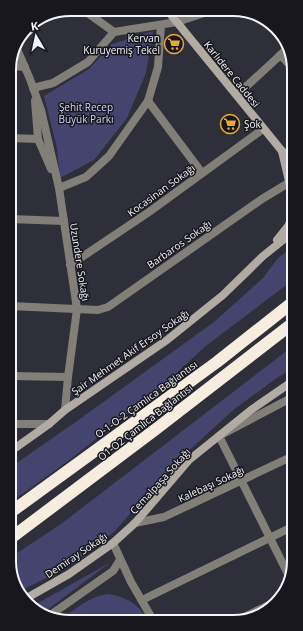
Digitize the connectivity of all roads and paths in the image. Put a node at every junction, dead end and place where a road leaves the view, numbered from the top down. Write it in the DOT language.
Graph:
graph roads {
  1 [pos="92,16"];
  2 [pos="172,16"];
  3 [pos="195,16"];
  4 [pos="177,22"];
  5 [pos="161,25"];
  6 [pos="114,32"];
  7 [pos="283,52"];
  8 [pos="19,54"];
  9 [pos="280,55"];
  10 [pos="287,62"];
  11 [pos="16,66"];
  12 [pos="25,67"];
  13 [pos="33,88"];
  14 [pos="237,95"];
  15 [pos="148,101"];
  16 [pos="263,129"];
  17 [pos="16,138"];
  18 [pos="38,139"];
  19 [pos="282,151"];
  20 [pos="287,156"];
  21 [pos="287,170"];
  22 [pos="202,173"];
  23 [pos="287,184"];
  24 [pos="59,188"];
  25 [pos="16,219"];
  26 [pos="64,221"];
  27 [pos="287,227"];
  28 [pos="287,236"];
  29 [pos="263,256"];
  30 [pos="70,265"];
  31 [pos="16,306"];
  32 [pos="287,307"];
  33 [pos="77,309"];
  34 [pos="287,328"];
  35 [pos="16,376"];
  36 [pos="68,377"];
  37 [pos="287,385"];
  38 [pos="287,400"];
  39 [pos="64,410"];
  40 [pos="16,424"];
  41 [pos="49,424"];
  42 [pos="219,436"];
  43 [pos="16,447"];
  44 [pos="287,459"];
  45 [pos="241,481"];
  46 [pos="16,508"];
  47 [pos="135,523"];
  48 [pos="287,530"];
  49 [pos="16,534"];
  50 [pos="270,538"];
  51 [pos="112,543"];
  52 [pos="120,560"];
  53 [pos="286,570"];
  54 [pos="29,596"];
  55 [pos="142,600"];
  56 [pos="54,612"];
  57 [pos="150,615"];
  1 -- 6 [label="street"];
  2 -- 4 [label="main road, Karlıdere Caddesi"];
  3 -- 4 [label="street"];
  4 -- 5 [label="street"];
  4 -- 14 [label="main road, Karlıdere Caddesi"];
  5 -- 6 [label="street"];
  5 -- 15 [label="street"];
  6 -- 13 [label="street"];
  7 -- 9 [label="street"];
  8 -- 12 [label="street, Uzundere Sokağı"];
  9 -- 10 [label="street"];
  9 -- 14 [label="street"];
  11 -- 12 [label="street"];
  12 -- 13 [label="street, Uzundere Sokağı"];
  13 -- 18 [label="street, Uzundere Sokağı"];
  13 -- 24 [label="street, Uzundere Sokağı"];
  14 -- 16 [label="main road, Karlıdere Caddesi"];
  15 -- 22 [label="street"];
  15 -- 24 [label="street"];
  16 -- 19 [label="main road, Karlıdere Caddesi"];
  16 -- 22 [label="street, Kocasinan Sokağı"];
  17 -- 18 [label="street"];
  18 -- 24 [label="street, Uzundere Sokağı"];
  19 -- 20 [label="main road, Karlıdere Caddesi"];
  19 -- 21 [label="main road, Karlıdere Caddesi"];
  22 -- 30 [label="street, Kocasinan Sokağı"];
  23 -- 33 [label="street, Barbaros Sokağı"];
  24 -- 26 [label="street, Uzundere Sokağı"];
  25 -- 26 [label="street"];
  26 -- 30 [label="street, Uzundere Sokağı"];
  27 -- 29 [label="main road"];
  28 -- 29 [label="main road, Şair Mehmet Akif Ersoy Sokağı"];
  29 -- 39 [label="main road, Şair Mehmet Akif Ersoy Sokağı"];
  30 -- 33 [label="street, Uzundere Sokağı"];
  31 -- 33 [label="street, Barbaros Sokağı"];
  32 -- 46 [label="highway, O-1-O-2 Çamlıca Bağlantısı"];
  33 -- 36 [label="street, Uzundere Sokağı"];
  34 -- 49 [label="highway, O1-O2 Çamlıca Bağlantısı"];
  35 -- 36 [label="street"];
  36 -- 39 [label="street, Uzundere Sokağı"];
  37 -- 42 [label="main road, Cemalpaşa Sokağı"];
  38 -- 42 [label="street, Cemalpaşa Sokağı"];
  39 -- 41 [label="main road, Şair Mehmet Akif Ersoy Sokağı"];
  40 -- 41 [label="street"];
  41 -- 43 [label="main road, Şair Mehmet Akif Ersoy Sokağı"];
  42 -- 45 [label="street"];
  42 -- 47 [label="main road, Cemalpaşa Sokağı"];
  44 -- 45 [label="street, Kalebaşı Sokağı"];
  45 -- 47 [label="street, Kalebaşı Sokağı"];
  45 -- 50 [label="street"];
  47 -- 51 [label="main road, Demiray Sokağı"];
  48 -- 50 [label="street"];
  50 -- 53 [label="street"];
  50 -- 55 [label="street"];
  51 -- 52 [label="street"];
  51 -- 54 [label="main road, Demiray Sokağı"];
  52 -- 55 [label="street"];
  52 -- 56 [label="street"];
  55 -- 57 [label="street"];
}
